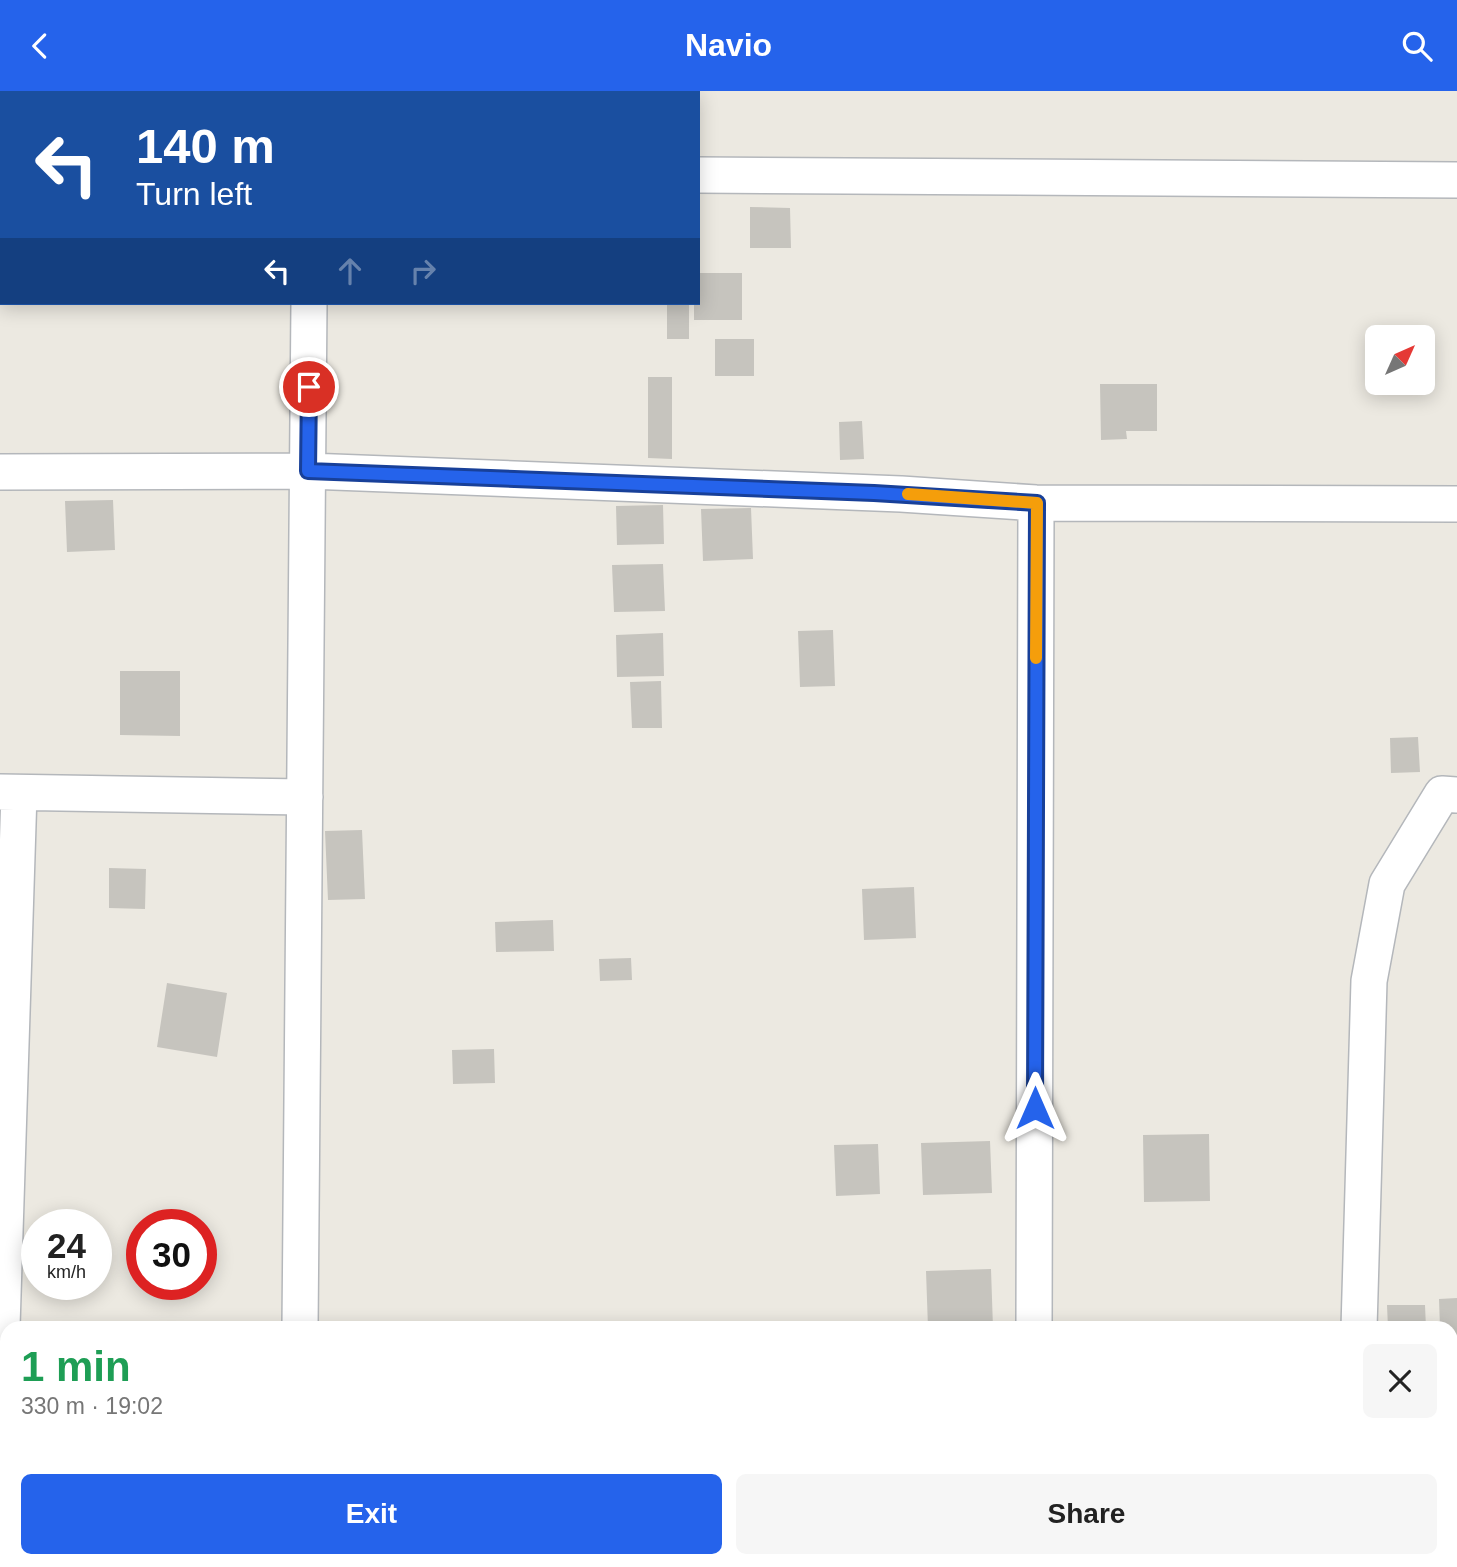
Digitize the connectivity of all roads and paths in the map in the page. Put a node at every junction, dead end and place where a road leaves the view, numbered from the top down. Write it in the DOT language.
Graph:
graph roads {
  1 [pos="700,175"];
  2 [pos="1457,180"];
  3 [pos="309,305"];
  4 [pos="308,471"];
  5 [pos="0,472"];
  6 [pos="1037,503"];
  7 [pos="1457,505"];
  8 [pos="10,792"];
  9 [pos="1457,795"];
  10 [pos="305,797"];
  11 [pos="1,1321"];
  12 [pos="300,1321"];
  13 [pos="1034,1321"];
  14 [pos="1359,1321"];
  1 -- 2 [label="street"];
  3 -- 4 [label="street"];
  4 -- 5 [label="street"];
  4 -- 6 [label="street"];
  4 -- 10 [label="street"];
  6 -- 7 [label="street"];
  6 -- 13 [label="street"];
  8 -- 10 [label="street"];
  8 -- 11 [label="street"];
  9 -- 14 [label="street"];
  10 -- 12 [label="street"];
}
